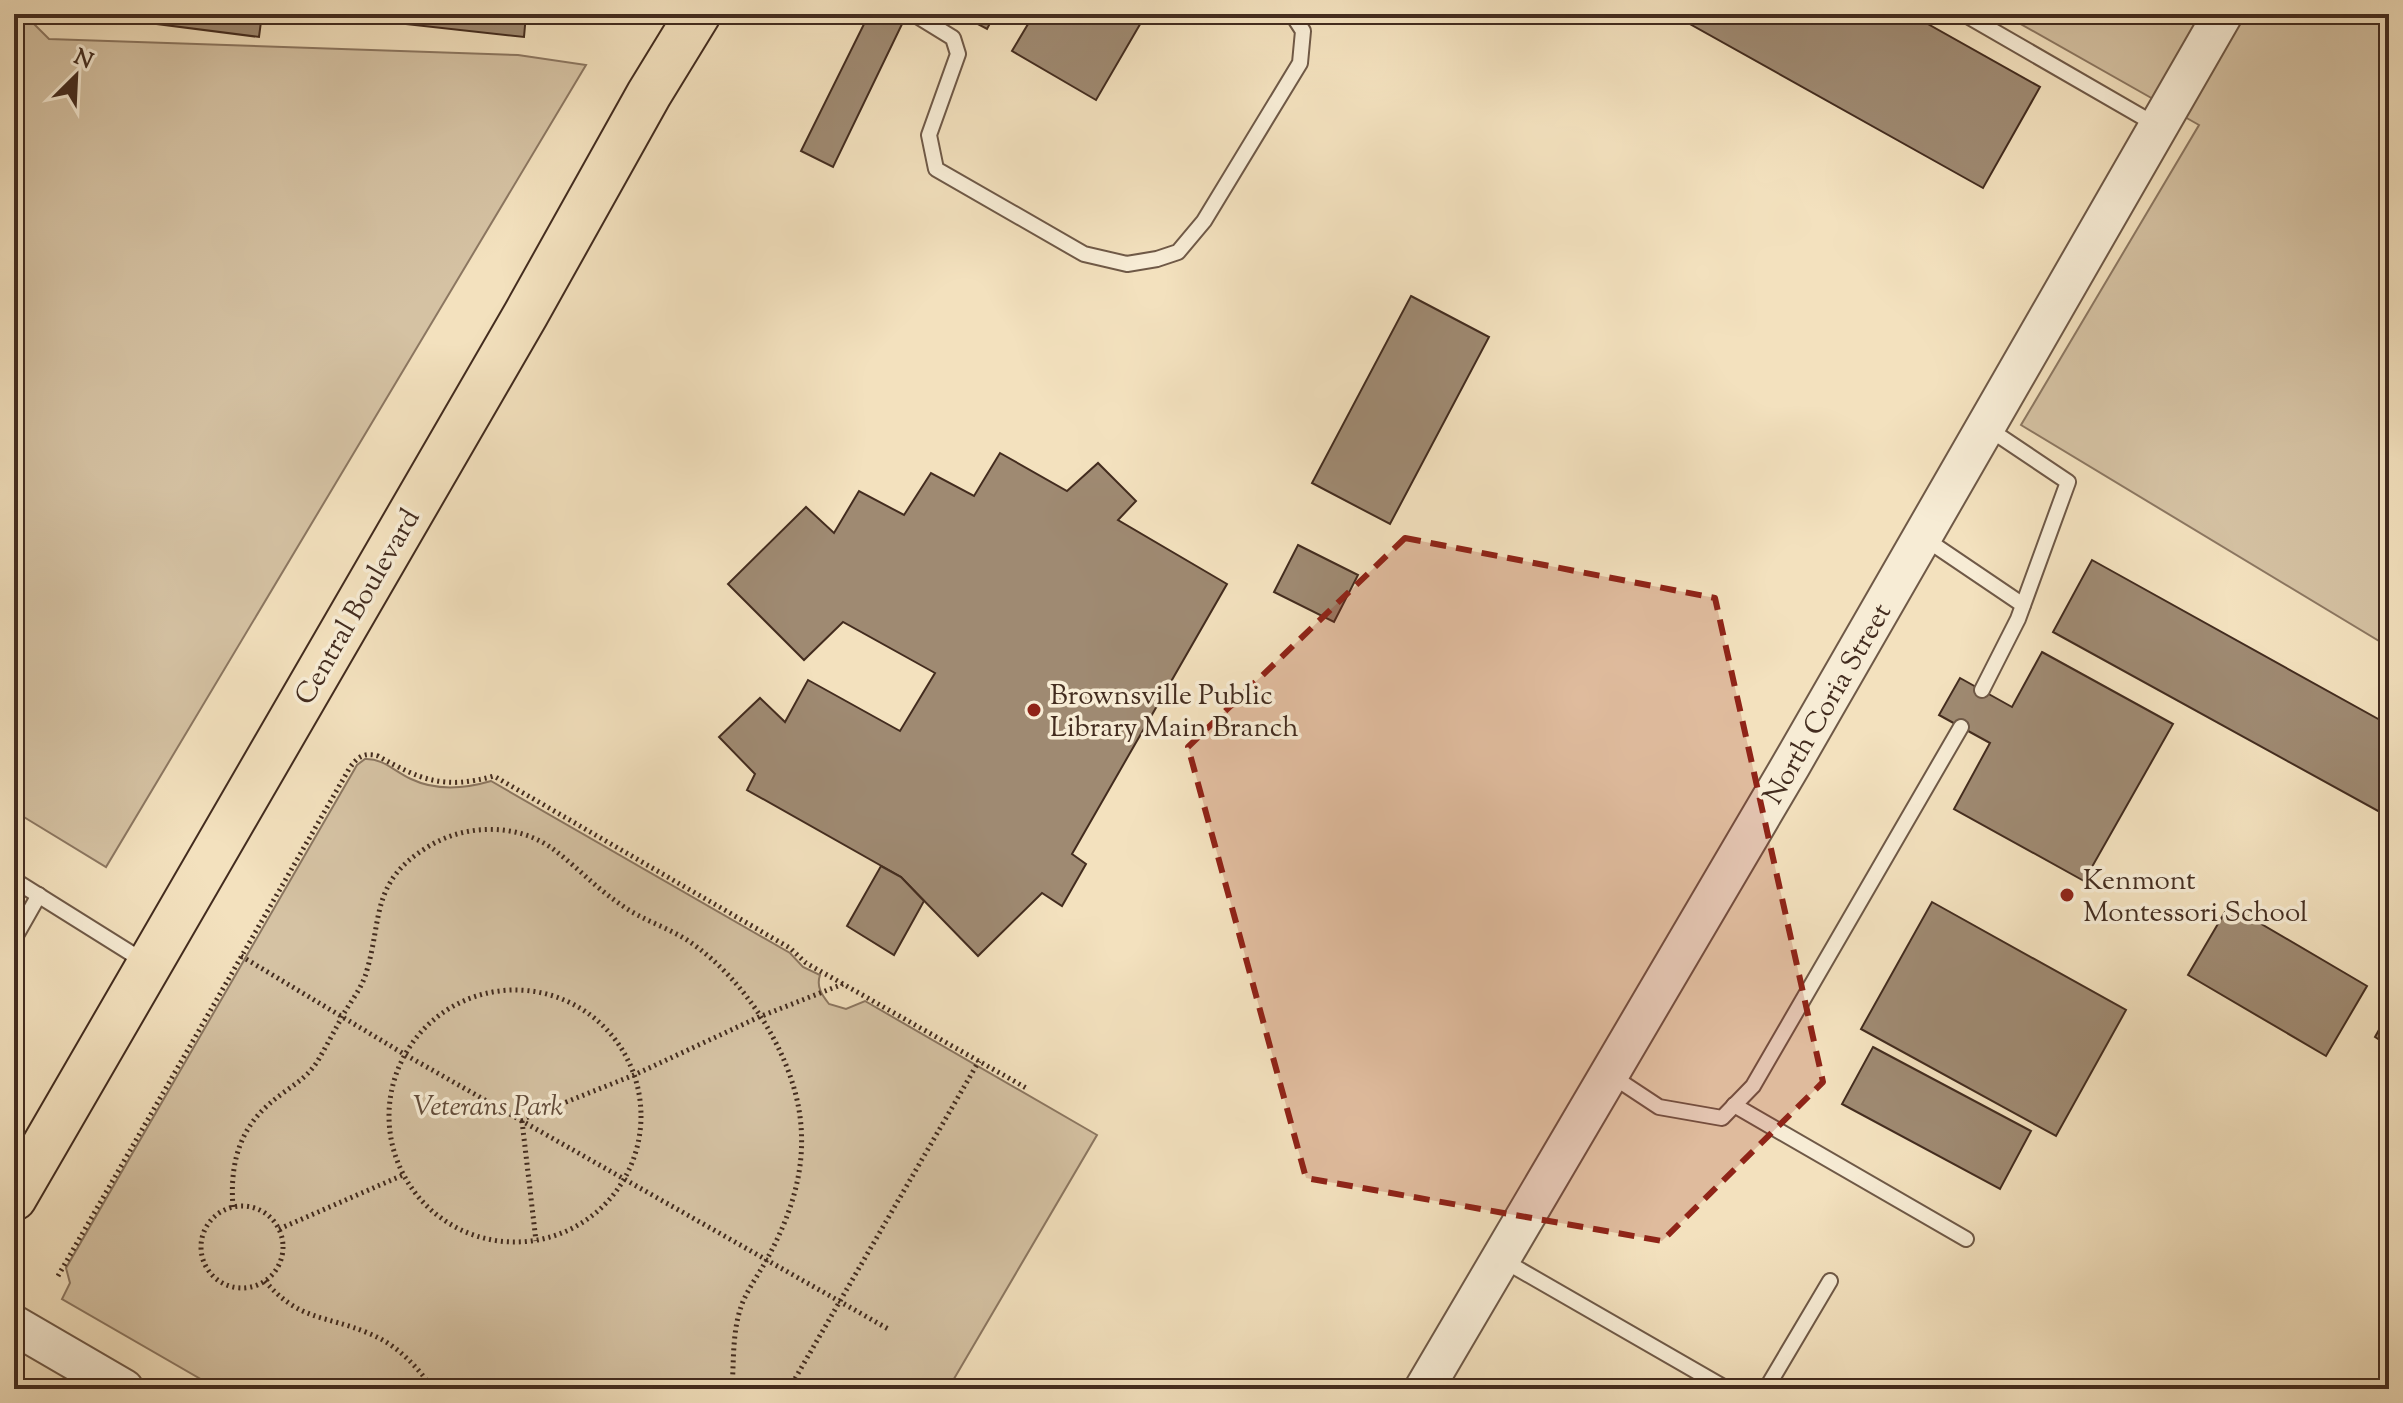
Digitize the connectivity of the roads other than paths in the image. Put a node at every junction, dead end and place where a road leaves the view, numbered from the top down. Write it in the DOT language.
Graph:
graph roads {
  1 [pos="698,14"];
  2 [pos="914,14"];
  3 [pos="1292,14"];
  4 [pos="1964,14"];
  5 [pos="2223,14"];
  6 [pos="2158,127"];
  7 [pos="1986,427"];
  8 [pos="1922,537"];
  9 [pos="2023,605"];
  10 [pos="1982,690"];
  11 [pos="1961,727"];
  12 [pos="14,880"];
  13 [pos="39,895"];
  14 [pos="14,939"];
  15 [pos="149,964"];
  16 [pos="1609,1074"];
  17 [pos="1734,1105"];
  18 [pos="14,1198"];
  19 [pos="1966,1239"];
  20 [pos="1501,1259"];
  21 [pos="1830,1281"];
  22 [pos="14,1325"];
  23 [pos="124,1389"];
  24 [pos="1424,1389"];
  25 [pos="1727,1389"];
  26 [pos="1766,1389"];
  1 -- 15 [label="main road, Central Boulevard"];
  2 -- 3 [label="lane"];
  4 -- 6 [label="lane"];
  5 -- 6 [label="street, North Coria Street"];
  6 -- 7 [label="street, North Coria Street"];
  7 -- 8 [label="street, North Coria Street"];
  7 -- 9 [label="lane"];
  8 -- 9 [label="lane"];
  8 -- 16 [label="street, North Coria Street"];
  9 -- 10 [label="lane"];
  11 -- 17 [label="lane"];
  12 -- 13 [label="lane"];
  13 -- 14 [label="lane"];
  13 -- 15 [label="lane"];
  15 -- 18 [label="main road, Central Boulevard"];
  16 -- 17 [label="lane"];
  16 -- 20 [label="street, North Coria Street"];
  17 -- 19 [label="lane"];
  20 -- 24 [label="street, North Coria Street"];
  20 -- 25 [label="lane"];
  21 -- 26 [label="lane"];
  22 -- 23 [label="street"];
}
